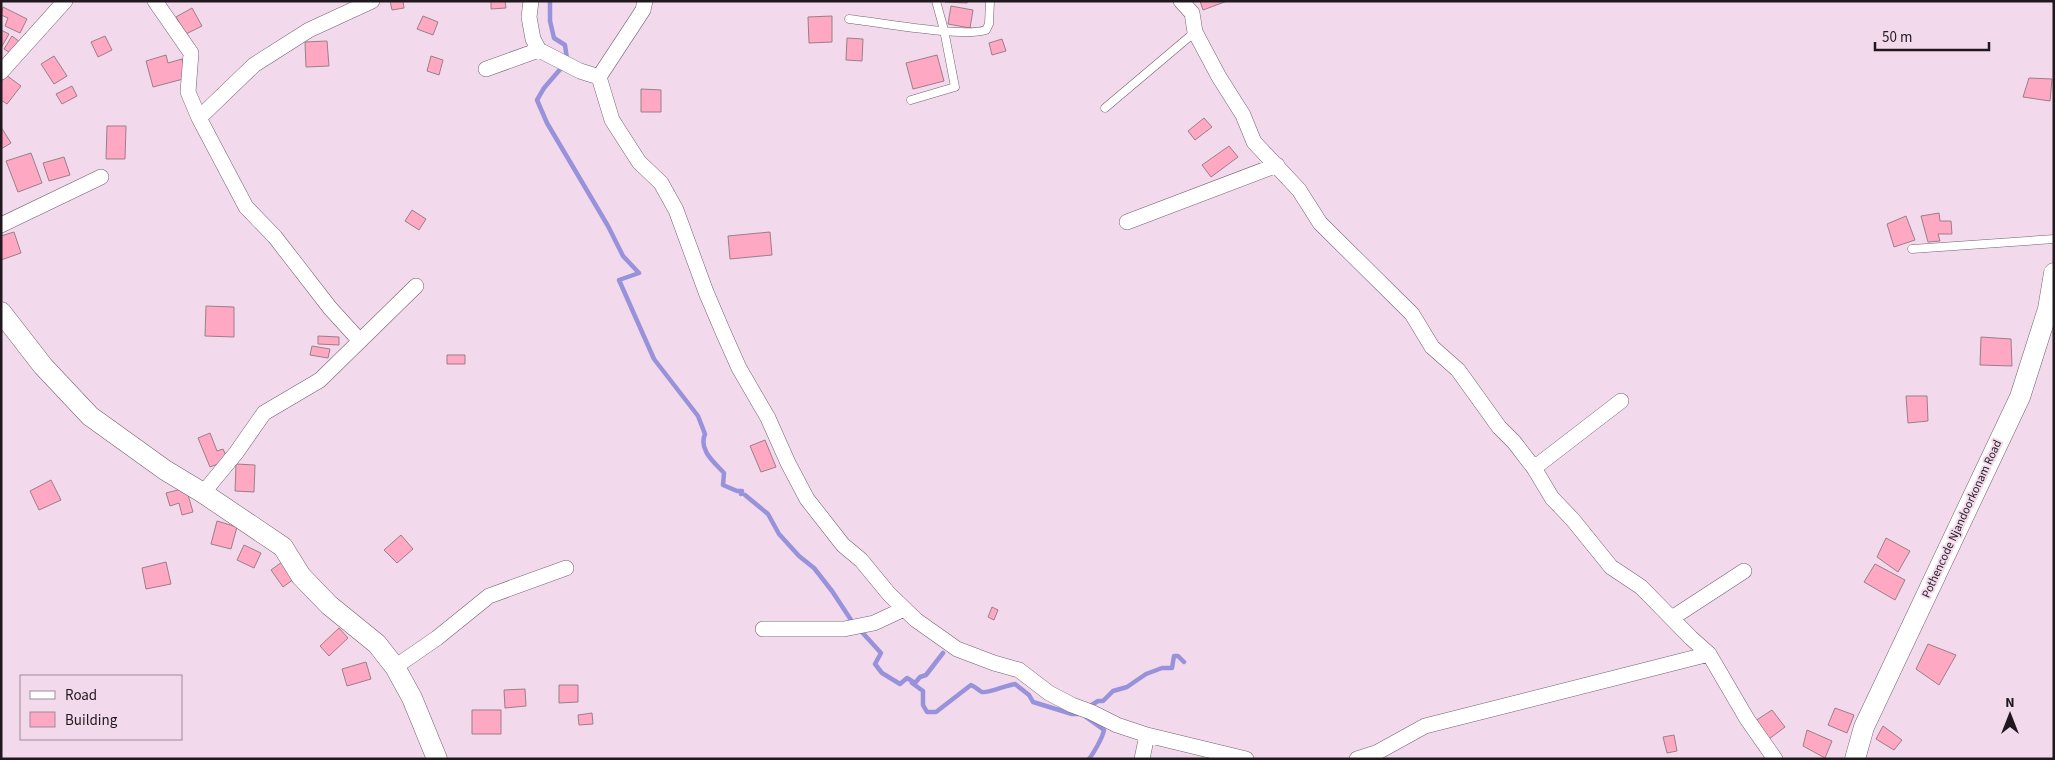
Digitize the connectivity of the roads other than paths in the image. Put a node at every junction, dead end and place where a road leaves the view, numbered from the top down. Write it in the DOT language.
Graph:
graph roads {
  1 [pos="65,1"];
  2 [pos="155,1"];
  3 [pos="372,1"];
  4 [pos="531,1"];
  5 [pos="645,1"];
  6 [pos="936,1"];
  7 [pos="990,1"];
  8 [pos="1181,1"];
  9 [pos="849,19"];
  10 [pos="944,30"];
  11 [pos="1195,32"];
  12 [pos="539,50"];
  13 [pos="486,69"];
  14 [pos="1,72"];
  15 [pos="598,77"];
  16 [pos="911,100"];
  17 [pos="1105,108"];
  18 [pos="199,118"];
  19 [pos="1277,165"];
  20 [pos="101,178"];
  21 [pos="1127,222"];
  22 [pos="1,225"];
  23 [pos="2054,239"];
  24 [pos="1912,249"];
  25 [pos="2054,273"];
  26 [pos="416,286"];
  27 [pos="1,312"];
  28 [pos="360,341"];
  29 [pos="1622,401"];
  30 [pos="1534,468"];
  31 [pos="203,493"];
  32 [pos="566,568"];
  33 [pos="1744,571"];
  34 [pos="904,609"];
  35 [pos="1672,618"];
  36 [pos="763,629"];
  37 [pos="1709,654"];
  38 [pos="395,667"];
  39 [pos="1147,736"];
  40 [pos="437,759"];
  41 [pos="1142,759"];
  42 [pos="1246,759"];
  43 [pos="1357,759"];
  44 [pos="1775,759"];
  45 [pos="1855,759"];
  1 -- 14 [label="street"];
  2 -- 18 [label="street"];
  3 -- 18 [label="street"];
  4 -- 12 [label="street"];
  5 -- 15 [label="street"];
  6 -- 10 [label="lane"];
  7 -- 10 [label="lane"];
  8 -- 11 [label="street"];
  9 -- 10 [label="lane"];
  10 -- 16 [label="lane"];
  11 -- 17 [label="lane"];
  11 -- 19 [label="street"];
  12 -- 13 [label="street"];
  12 -- 15 [label="street"];
  15 -- 34 [label="street"];
  18 -- 28 [label="street"];
  19 -- 21 [label="street"];
  19 -- 30 [label="street"];
  20 -- 22 [label="street"];
  23 -- 24 [label="lane"];
  25 -- 45 [label="main road, Pothencode Njandoorkonam Road"];
  26 -- 28 [label="street"];
  27 -- 31 [label="main road"];
  28 -- 31 [label="street"];
  29 -- 30 [label="street"];
  30 -- 35 [label="street"];
  31 -- 38 [label="main road"];
  32 -- 38 [label="street"];
  33 -- 35 [label="street"];
  34 -- 36 [label="street"];
  34 -- 39 [label="street"];
  35 -- 37 [label="street"];
  37 -- 43 [label="street"];
  37 -- 44 [label="street"];
  38 -- 40 [label="main road"];
  39 -- 41 [label="street"];
  39 -- 42 [label="street"];
}
